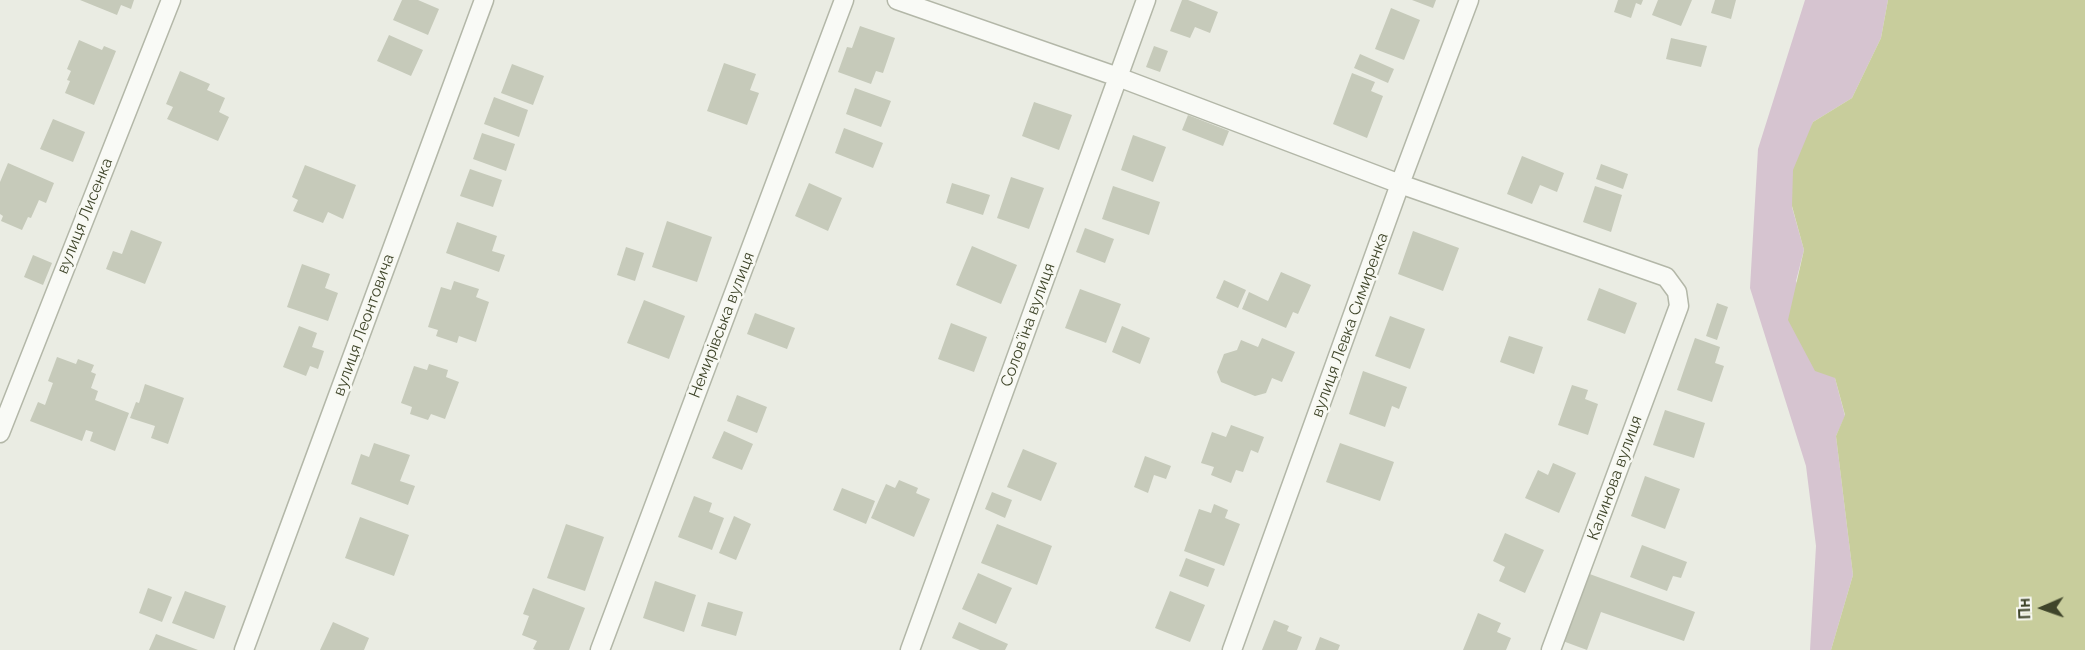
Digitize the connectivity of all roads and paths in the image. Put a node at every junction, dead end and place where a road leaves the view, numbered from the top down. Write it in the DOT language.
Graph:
graph roads {
  1 [pos="171,0"];
  2 [pos="484,0"];
  3 [pos="844,0"];
  4 [pos="897,0"];
  5 [pos="1146,0"];
  6 [pos="1470,0"];
  7 [pos="1118,77"];
  8 [pos="1400,184"];
  9 [pos="0,433"];
  10 [pos="244,650"];
  11 [pos="600,650"];
  12 [pos="910,650"];
  13 [pos="1232,650"];
  14 [pos="1551,650"];
  1 -- 9 [label="street, вулиця Лисенка"];
  2 -- 10 [label="street, вулиця Леонтовича"];
  3 -- 11 [label="street, Немирівська вулиця"];
  4 -- 7 [label="street"];
  5 -- 7 [label="street, Соловʼїна вулиця"];
  6 -- 8 [label="street, вулиця Левка Симиренка"];
  7 -- 8 [label="street"];
  7 -- 12 [label="street, Соловʼїна вулиця"];
  8 -- 13 [label="street, вулиця Левка Симиренка"];
  8 -- 14 [label="street, Калинова вулиця"];
}
